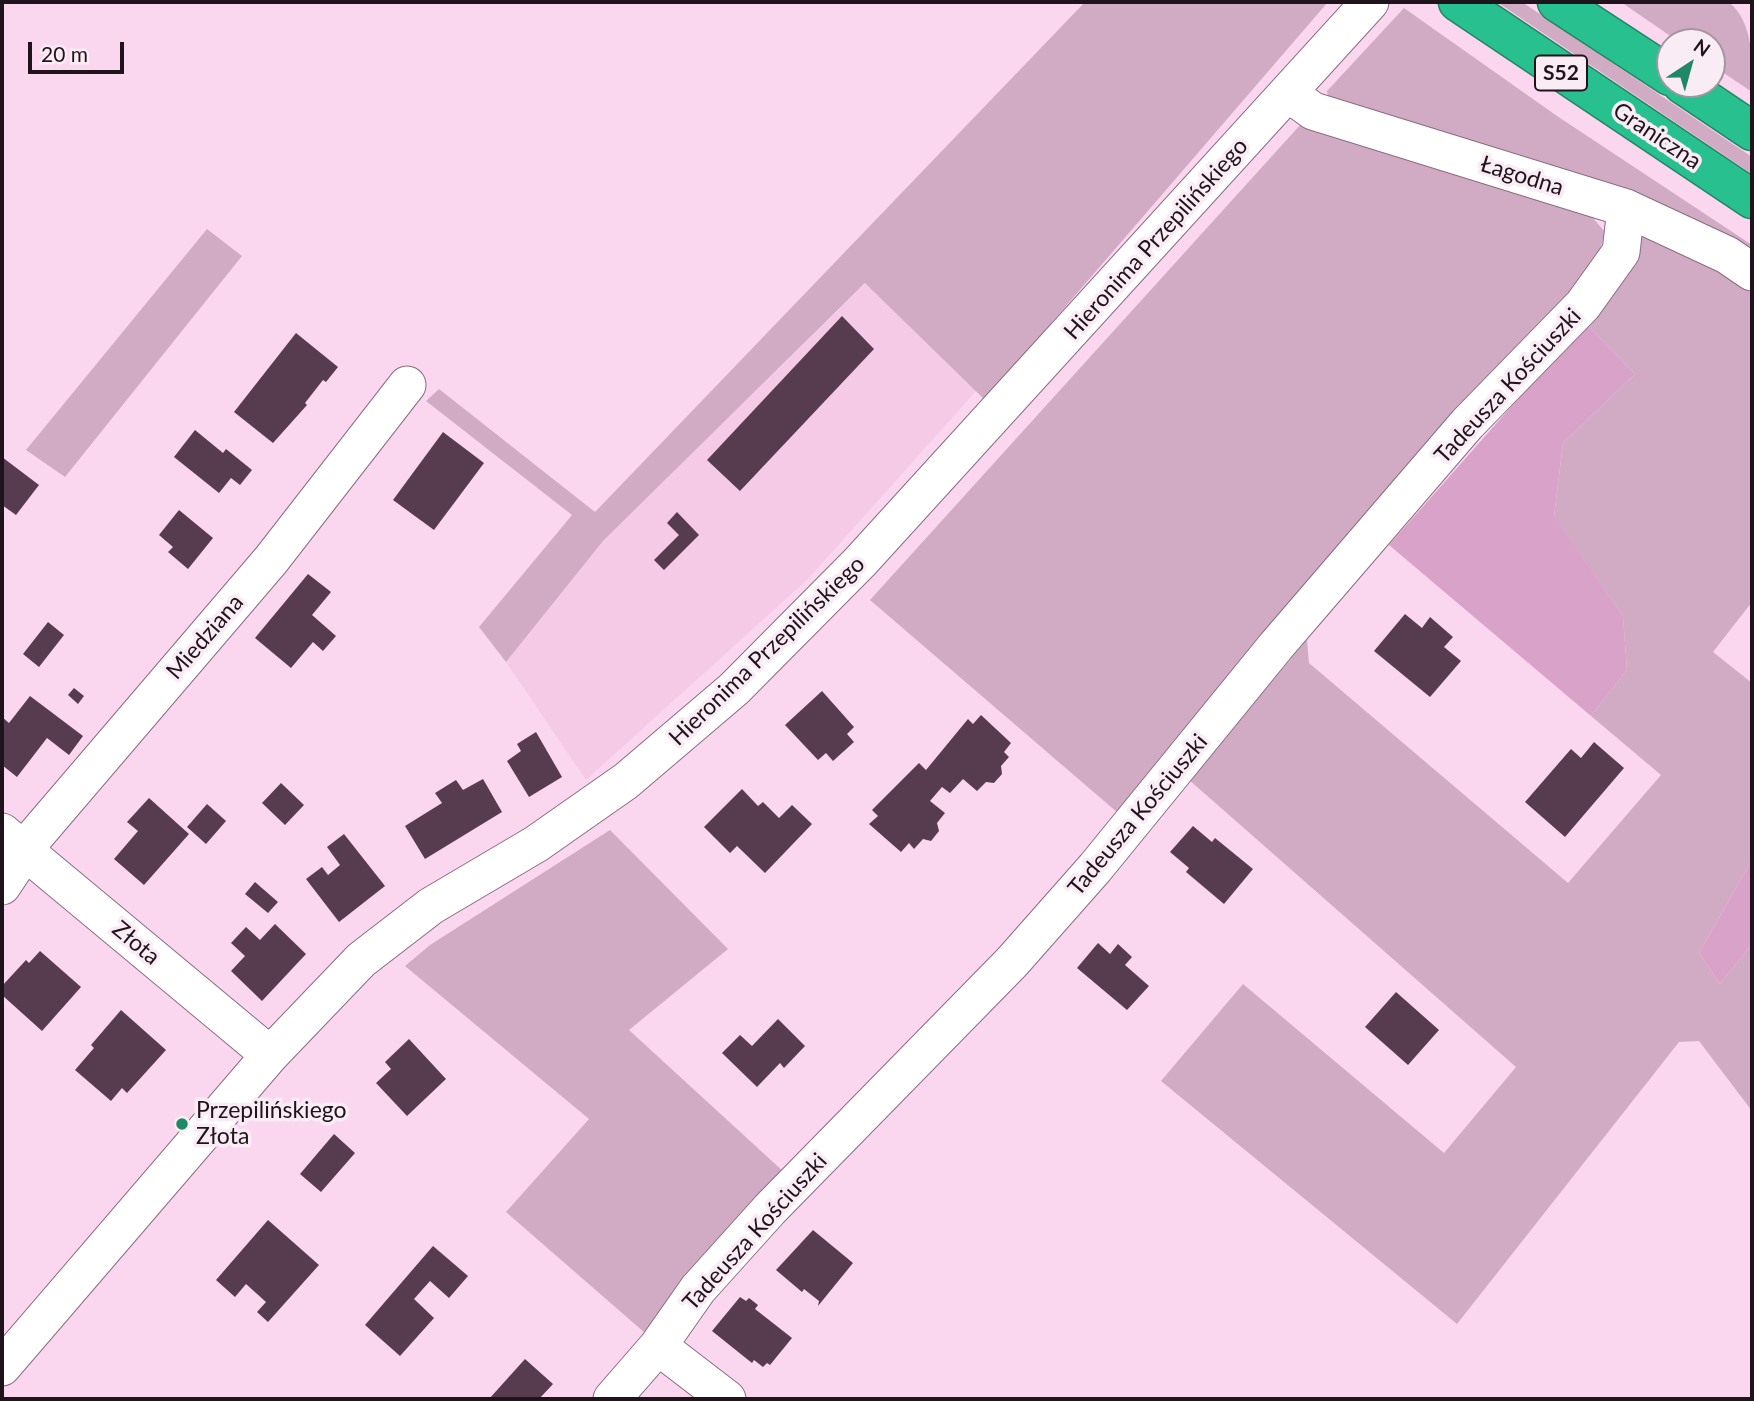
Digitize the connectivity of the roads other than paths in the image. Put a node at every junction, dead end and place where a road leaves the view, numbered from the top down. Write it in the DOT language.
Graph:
graph roads {
  1 [pos="1370,2"];
  2 [pos="1458,2"];
  3 [pos="1557,2"];
  4 [pos="1656,67"];
  5 [pos="1288,93"];
  6 [pos="1703,98"];
  7 [pos="1752,131"];
  8 [pos="1752,199"];
  9 [pos="1626,208"];
  10 [pos="1752,272"];
  11 [pos="407,385"];
  12 [pos="14,842"];
  13 [pos="2,886"];
  14 [pos="270,1055"];
  15 [pos="658,1346"];
  16 [pos="2,1367"];
  17 [pos="612,1399"];
  18 [pos="727,1399"];
  1 -- 5 [label="street, Hieronima Przepilińskiego"];
  2 -- 8 [label="highway, Graniczna / S52"];
  3 -- 4 [label="highway, S52"];
  5 -- 9 [label="street, Łagodna"];
  5 -- 14 [label="street, Hieronima Przepilińskiego"];
  6 -- 7 [label="highway"];
  9 -- 10 [label="street, Łagodna"];
  9 -- 15 [label="street, Tadeusza Kościuszki"];
  11 -- 12 [label="street, Miedziana"];
  12 -- 13 [label="street, Miedziana"];
  12 -- 14 [label="street, Złota"];
  14 -- 16 [label="street, Hieronima Przepilińskiego"];
  15 -- 17 [label="street, Tadeusza Kościuszki"];
  15 -- 18 [label="street"];
}
